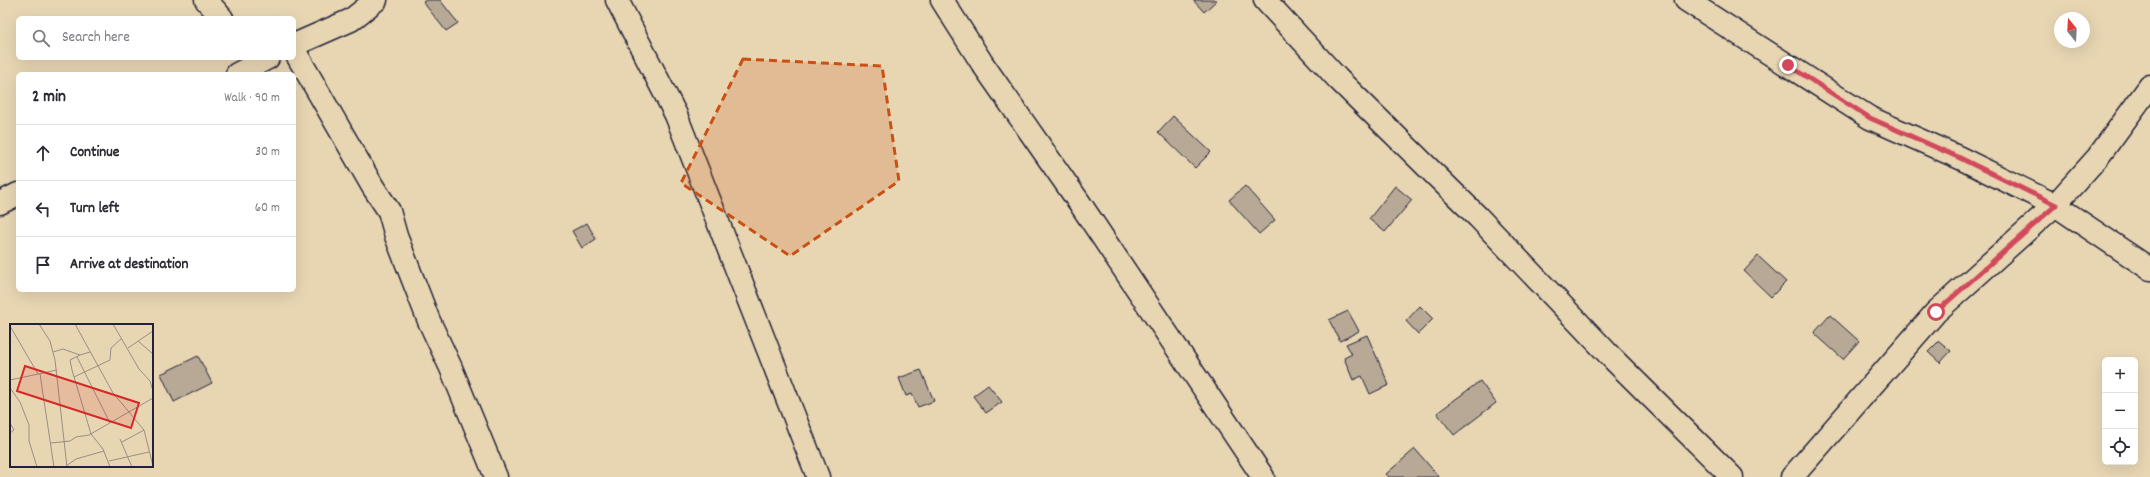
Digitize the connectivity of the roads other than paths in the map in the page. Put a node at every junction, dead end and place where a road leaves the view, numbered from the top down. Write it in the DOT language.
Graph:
graph roads {
  1 [pos="206,0"];
  2 [pos="376,0"];
  3 [pos="617,0"];
  4 [pos="942,0"];
  5 [pos="1265,0"];
  6 [pos="1686,0"];
  7 [pos="220,16"];
  8 [pos="296,44"];
  9 [pos="296,53"];
  10 [pos="261,60"];
  11 [pos="240,72"];
  12 [pos="2150,86"];
  13 [pos="16,195"];
  14 [pos="0,203"];
  15 [pos="2056,205"];
  16 [pos="2150,269"];
  17 [pos="496,477"];
  18 [pos="818,477"];
  19 [pos="1263,477"];
  20 [pos="1732,477"];
  21 [pos="1792,477"];
  1 -- 7 [label="street"];
  2 -- 8 [label="street"];
  3 -- 18 [label="street"];
  4 -- 19 [label="street"];
  5 -- 20 [label="street"];
  6 -- 15 [label="street"];
  9 -- 17 [label="street"];
  10 -- 11 [label="street"];
  12 -- 15 [label="street"];
  13 -- 14 [label="street"];
  15 -- 16 [label="street"];
  15 -- 21 [label="street"];
}
